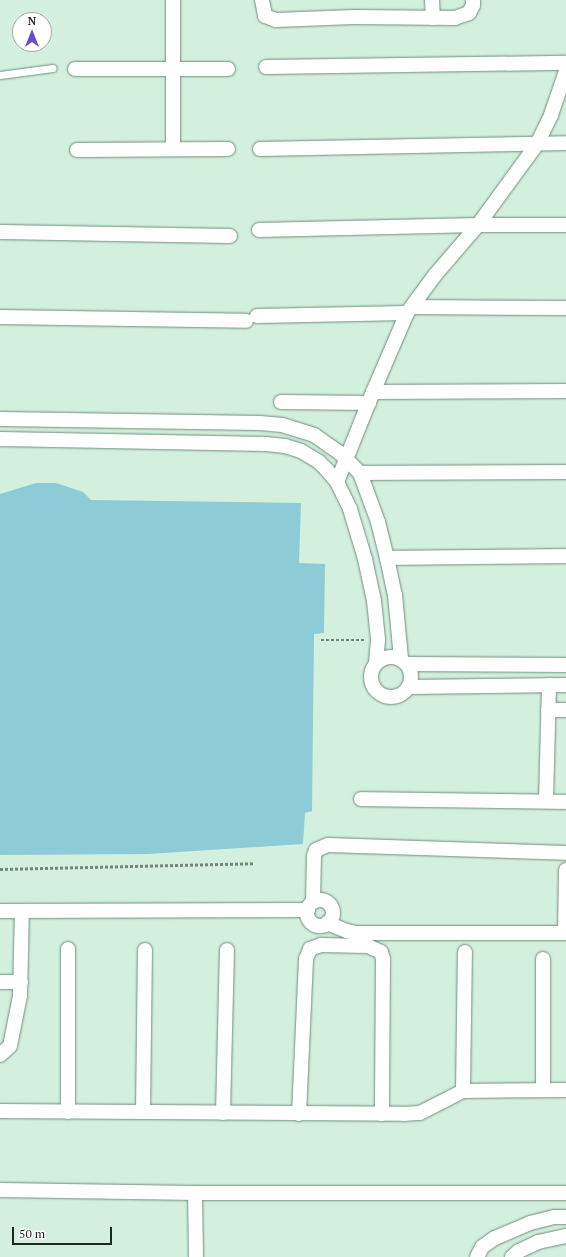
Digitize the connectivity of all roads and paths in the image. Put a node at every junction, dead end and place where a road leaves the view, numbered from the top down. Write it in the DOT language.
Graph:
graph roads {
  1 [pos="173,0"];
  2 [pos="262,0"];
  3 [pos="432,0"];
  4 [pos="473,0"];
  5 [pos="433,18"];
  6 [pos="566,63"];
  7 [pos="266,67"];
  8 [pos="53,68"];
  9 [pos="75,69"];
  10 [pos="173,69"];
  11 [pos="228,69"];
  12 [pos="566,71"];
  13 [pos="0,75"];
  14 [pos="566,143"];
  15 [pos="537,144"];
  16 [pos="228,148"];
  17 [pos="173,149"];
  18 [pos="260,149"];
  19 [pos="77,150"];
  20 [pos="478,225"];
  21 [pos="566,225"];
  22 [pos="259,230"];
  23 [pos="0,232"];
  24 [pos="230,236"];
  25 [pos="566,308"];
  26 [pos="409,310"];
  27 [pos="0,317"];
  28 [pos="566,390"];
  29 [pos="371,398"];
  30 [pos="281,402"];
  31 [pos="0,419"];
  32 [pos="124,421"];
  33 [pos="0,439"];
  34 [pos="123,441"];
  35 [pos="348,459"];
  36 [pos="566,472"];
  37 [pos="360,473"];
  38 [pos="337,482"];
  39 [pos="566,556"];
  40 [pos="387,558"];
  41 [pos="321,640"];
  42 [pos="378,640"];
  43 [pos="404,661"];
  44 [pos="376,663"];
  45 [pos="566,665"];
  46 [pos="549,685"];
  47 [pos="566,685"];
  48 [pos="409,687"];
  49 [pos="548,710"];
  50 [pos="566,710"];
  51 [pos="361,799"];
  52 [pos="546,801"];
  53 [pos="566,802"];
  54 [pos="566,853"];
  55 [pos="254,864"];
  56 [pos="0,869"];
  57 [pos="566,870"];
  58 [pos="310,906"];
  59 [pos="0,911"];
  60 [pos="22,911"];
  61 [pos="327,923"];
  62 [pos="566,933"];
  63 [pos="68,949"];
  64 [pos="145,950"];
  65 [pos="227,950"];
  66 [pos="465,952"];
  67 [pos="543,959"];
  68 [pos="0,982"];
  69 [pos="21,982"];
  70 [pos="0,1055"];
  71 [pos="542,1090"];
  72 [pos="566,1090"];
  73 [pos="463,1091"];
  74 [pos="0,1111"];
  75 [pos="68,1112"];
  76 [pos="142,1112"];
  77 [pos="223,1113"];
  78 [pos="299,1114"];
  79 [pos="382,1114"];
  80 [pos="0,1190"];
  81 [pos="195,1193"];
  82 [pos="566,1193"];
  83 [pos="566,1217"];
  84 [pos="530,1223"];
  85 [pos="566,1236"];
  86 [pos="538,1242"];
  87 [pos="196,1257"];
  88 [pos="477,1257"];
  89 [pos="512,1257"];
  1 -- 10 [label="street"];
  2 -- 5 [label="street"];
  3 -- 5 [label="street"];
  4 -- 5 [label="street"];
  6 -- 7 [label="street"];
  8 -- 13 [label="lane"];
  9 -- 10 [label="street"];
  10 -- 11 [label="street"];
  10 -- 17 [label="street"];
  12 -- 15 [label="street"];
  14 -- 15 [label="street"];
  15 -- 18 [label="street"];
  15 -- 20 [label="street"];
  16 -- 17 [label="street"];
  17 -- 19 [label="street"];
  20 -- 21 [label="street"];
  20 -- 22 [label="street"];
  20 -- 26 [label="street"];
  23 -- 24 [label="street"];
  25 -- 26 [label="street"];
  26 -- 27 [label="street"];
  26 -- 29 [label="street"];
  28 -- 29 [label="street"];
  29 -- 30 [label="street"];
  29 -- 35 [label="street"];
  31 -- 32 [label="street"];
  32 -- 34 [label="street"];
  32 -- 35 [label="street"];
  33 -- 34 [label="street"];
  34 -- 38 [label="street"];
  35 -- 37 [label="street"];
  35 -- 38 [label="street"];
  36 -- 37 [label="street"];
  37 -- 40 [label="street"];
  38 -- 42 [label="street"];
  39 -- 40 [label="street"];
  40 -- 43 [label="street"];
  41 -- 42 [label="path"];
  42 -- 44 [label="street"];
  43 -- 44 [label="street"];
  43 -- 45 [label="street"];
  43 -- 48 [label="street"];
  44 -- 48 [label="street"];
  46 -- 47 [label="street"];
  46 -- 48 [label="street"];
  46 -- 49 [label="street"];
  49 -- 50 [label="street"];
  49 -- 52 [label="street"];
  51 -- 52 [label="street"];
  52 -- 53 [label="street"];
  54 -- 58 [label="street"];
  55 -- 56 [label="path"];
  57 -- 62 [label="street"];
  58 -- 60 [label="street"];
  58 -- 61 [label="street"];
  58 -- 61 [label="street"];
  59 -- 60 [label="street"];
  60 -- 69 [label="street"];
  61 -- 62 [label="street"];
  63 -- 75 [label="street"];
  64 -- 76 [label="street"];
  65 -- 77 [label="street"];
  66 -- 73 [label="street"];
  67 -- 71 [label="street"];
  68 -- 69 [label="street"];
  69 -- 70 [label="street"];
  71 -- 72 [label="street"];
  71 -- 73 [label="street"];
  73 -- 79 [label="street"];
  74 -- 75 [label="street"];
  75 -- 76 [label="street"];
  76 -- 77 [label="street"];
  77 -- 78 [label="street"];
  78 -- 79 [label="street"];
  78 -- 79 [label="street"];
  80 -- 81 [label="street"];
  81 -- 82 [label="street"];
  81 -- 87 [label="street"];
  83 -- 84 [label="street"];
  84 -- 86 [label="street"];
  84 -- 88 [label="street"];
  85 -- 86 [label="street"];
  86 -- 89 [label="street"];
}
